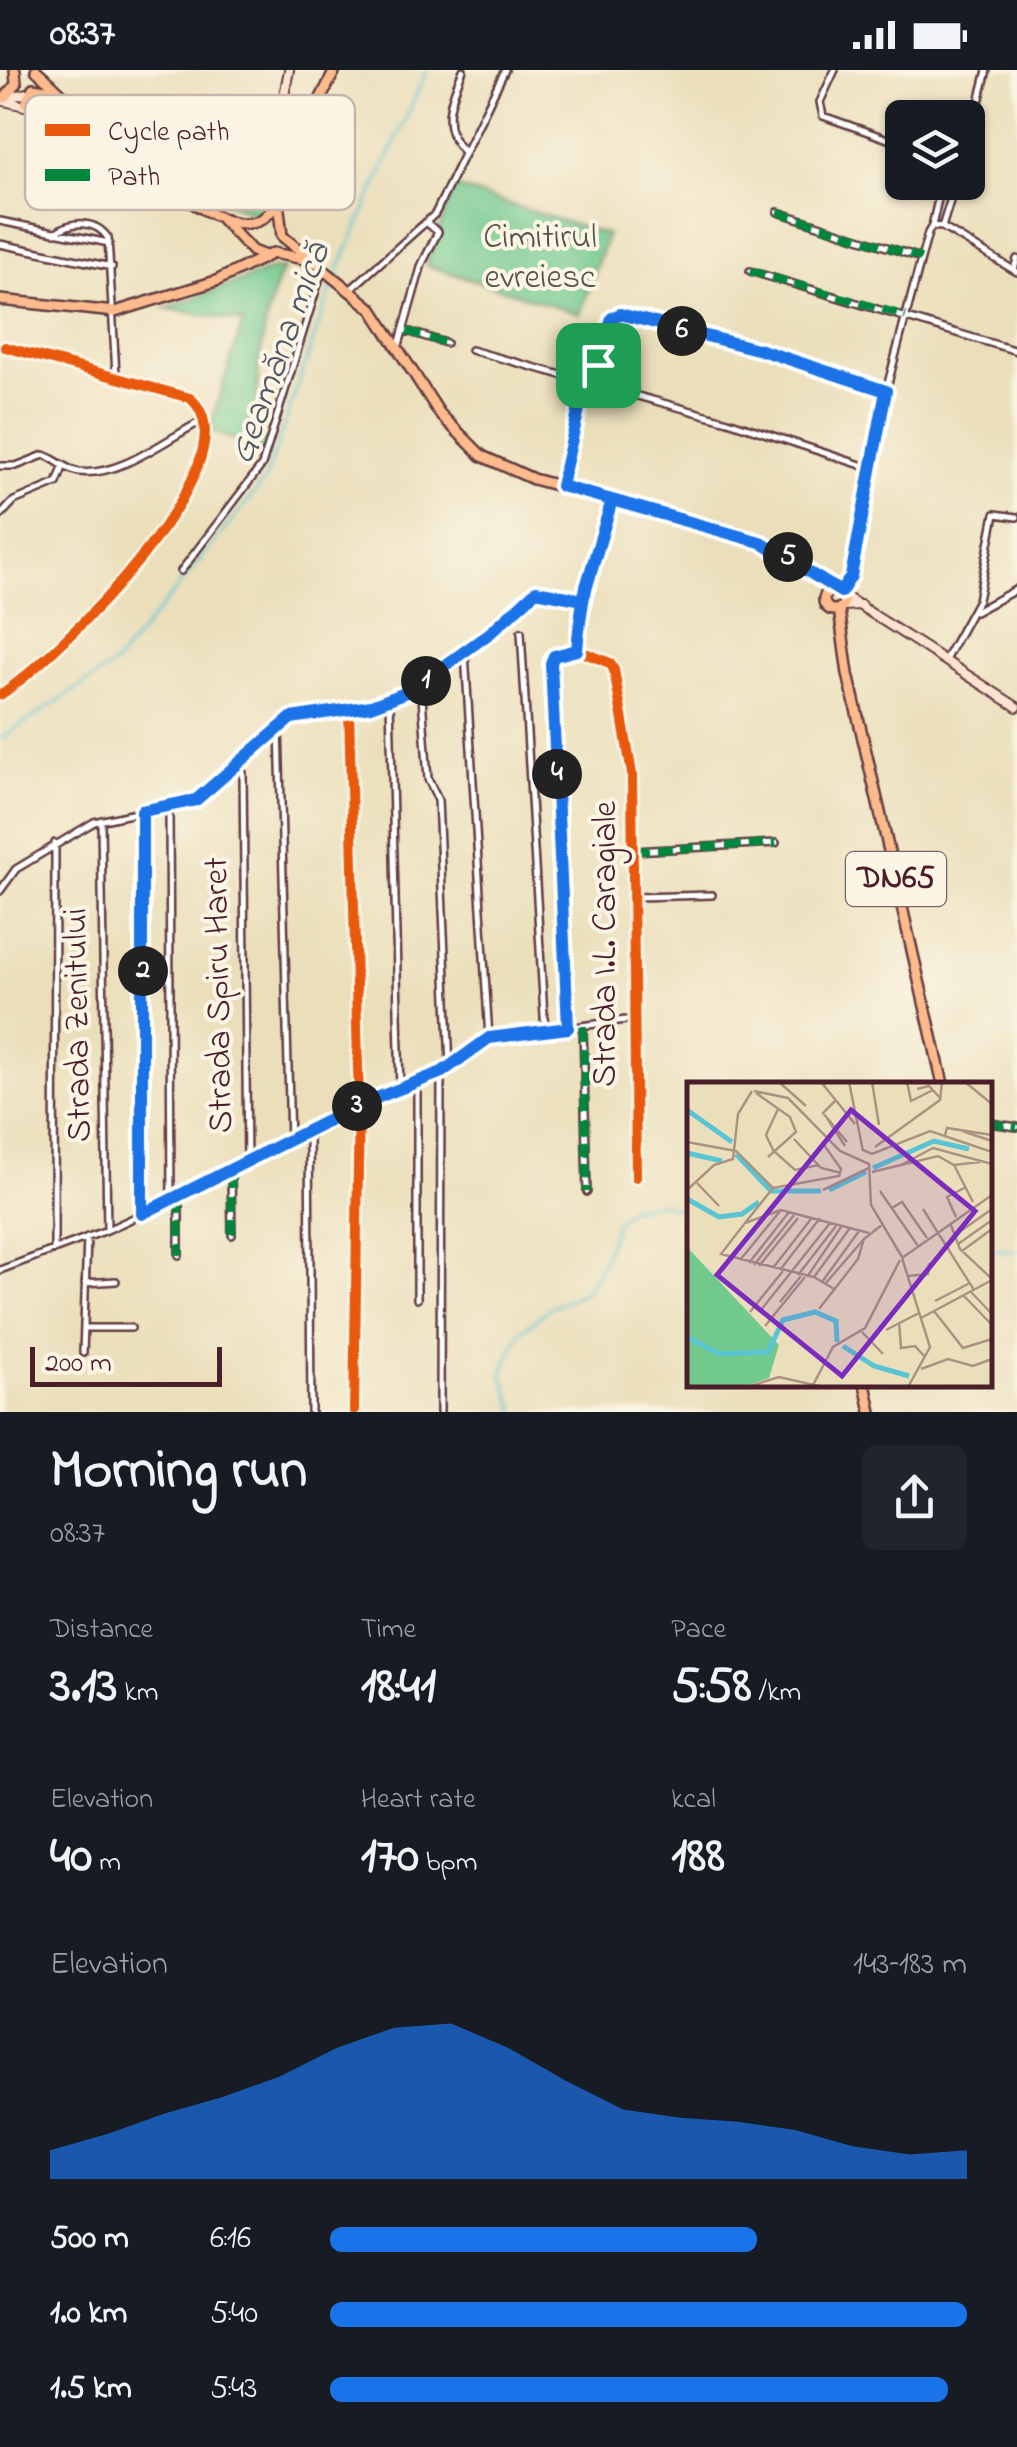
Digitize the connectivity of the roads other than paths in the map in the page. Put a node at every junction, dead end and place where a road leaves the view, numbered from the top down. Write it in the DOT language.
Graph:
graph roads {
  1 [pos="16,70"];
  2 [pos="36,70"];
  3 [pos="289,70"];
  4 [pos="339,70"];
  5 [pos="463,70"];
  6 [pos="505,70"];
  7 [pos="835,70"];
  8 [pos="987,70"];
  9 [pos="28,91"];
  10 [pos="28,95"];
  11 [pos="58,95"];
  12 [pos="64,95"];
  13 [pos="285,95"];
  14 [pos="325,95"];
  15 [pos="2,99"];
  16 [pos="980,100"];
  17 [pos="885,138"];
  18 [pos="463,151"];
  19 [pos="938,200"];
  20 [pos="950,200"];
  21 [pos="209,210"];
  22 [pos="271,210"];
  23 [pos="279,210"];
  24 [pos="778,212"];
  25 [pos="218,215"];
  26 [pos="264,220"];
  27 [pos="0,221"];
  28 [pos="428,223"];
  29 [pos="252,224"];
  30 [pos="932,226"];
  31 [pos="942,227"];
  32 [pos="280,232"];
  33 [pos="55,233"];
  34 [pos="109,242"];
  35 [pos="0,244"];
  36 [pos="247,244"];
  37 [pos="270,254"];
  38 [pos="921,258"];
  39 [pos="306,259"];
  40 [pos="1017,259"];
  41 [pos="112,267"];
  42 [pos="325,270"];
  43 [pos="750,271"];
  44 [pos="1015,271"];
  45 [pos="236,272"];
  46 [pos="351,289"];
  47 [pos="0,300"];
  48 [pos="116,312"];
  49 [pos="906,316"];
  50 [pos="406,331"];
  51 [pos="446,343"];
  52 [pos="399,345"];
  53 [pos="6,346"];
  54 [pos="471,350"];
  55 [pos="1017,351"];
  56 [pos="116,374"];
  57 [pos="589,384"];
  58 [pos="886,391"];
  59 [pos="202,421"];
  60 [pos="64,465"];
  61 [pos="0,466"];
  62 [pos="873,469"];
  63 [pos="561,486"];
  64 [pos="612,500"];
  65 [pos="0,516"];
  66 [pos="1017,517"];
  67 [pos="181,572"];
  68 [pos="810,573"];
  69 [pos="1017,589"];
  70 [pos="841,598"];
  71 [pos="583,600"];
  72 [pos="825,603"];
  73 [pos="973,614"];
  74 [pos="521,632"];
  75 [pos="843,648"];
  76 [pos="577,650"];
  77 [pos="464,654"];
  78 [pos="945,660"];
  79 [pos="422,684"];
  80 [pos="0,695"];
  81 [pos="390,701"];
  82 [pos="1017,707"];
  83 [pos="349,708"];
  84 [pos="280,726"];
  85 [pos="239,765"];
  86 [pos="169,807"];
  87 [pos="142,811"];
  88 [pos="101,820"];
  89 [pos="55,843"];
  90 [pos="776,843"];
  91 [pos="634,851"];
  92 [pos="0,891"];
  93 [pos="712,895"];
  94 [pos="636,897"];
  95 [pos="634,1019"];
  96 [pos="583,1026"];
  97 [pos="568,1028"];
  98 [pos="545,1032"];
  99 [pos="489,1038"];
  100 [pos="450,1066"];
  101 [pos="442,1072"];
  102 [pos="943,1082"];
  103 [pos="418,1083"];
  104 [pos="400,1090"];
  105 [pos="359,1105"];
  106 [pos="992,1122"];
  107 [pos="1017,1127"];
  108 [pos="309,1132"];
  109 [pos="290,1142"];
  110 [pos="246,1165"];
  111 [pos="231,1174"];
  112 [pos="636,1177"];
  113 [pos="587,1192"];
  114 [pos="178,1198"];
  115 [pos="170,1202"];
  116 [pos="142,1214"];
  117 [pos="108,1230"];
  118 [pos="232,1235"];
  119 [pos="87,1237"];
  120 [pos="54,1250"];
  121 [pos="179,1255"];
  122 [pos="0,1270"];
  123 [pos="116,1282"];
  124 [pos="85,1283"];
  125 [pos="417,1299"];
  126 [pos="84,1328"];
  127 [pos="131,1328"];
  128 [pos="83,1353"];
  129 [pos="866,1387"];
  130 [pos="354,1410"];
  131 [pos="311,1412"];
  132 [pos="440,1412"];
  133 [pos="872,1412"];
  1 -- 9 [label="main road"];
  1 -- 15 [label="main road"];
  2 -- 12 [label="main road"];
  3 -- 13 [label="main road"];
  4 -- 14 [label="main road"];
  5 -- 18 [label="street"];
  6 -- 18 [label="street"];
  7 -- 17 [label="street"];
  8 -- 16 [label="street"];
  9 -- 10 [label="main road"];
  9 -- 11 [label="main road"];
  9 -- 15 [label="main road"];
  18 -- 28 [label="street"];
  19 -- 30 [label="street"];
  20 -- 31 [label="street"];
  21 -- 25 [label="main road"];
  22 -- 26 [label="main road"];
  23 -- 32 [label="main road"];
  24 -- 38 [label="street"];
  25 -- 29 [label="main road"];
  25 -- 36 [label="main road"];
  26 -- 29 [label="main road"];
  26 -- 32 [label="main road"];
  27 -- 33 [label="street"];
  28 -- 46 [label="street"];
  28 -- 50 [label="street"];
  29 -- 36 [label="main road"];
  30 -- 31 [label="street"];
  30 -- 38 [label="street"];
  31 -- 44 [label="street"];
  32 -- 37 [label="main road"];
  32 -- 39 [label="main road"];
  33 -- 34 [label="street"];
  33 -- 34 [label="street"];
  34 -- 41 [label="street"];
  35 -- 41 [label="street"];
  36 -- 37 [label="main road"];
  36 -- 45 [label="main road"];
  37 -- 39 [label="main road"];
  37 -- 45 [label="main road"];
  38 -- 49 [label="street"];
  39 -- 42 [label="main road"];
  40 -- 44 [label="street"];
  41 -- 48 [label="street"];
  42 -- 46 [label="main road"];
  42 -- 67 [label="street"];
  43 -- 49 [label="street"];
  45 -- 48 [label="main road"];
  46 -- 52 [label="main road"];
  47 -- 48 [label="main road"];
  48 -- 56 [label="street"];
  49 -- 55 [label="street"];
  49 -- 58 [label="street"];
  50 -- 51 [label="street"];
  50 -- 52 [label="street"];
  52 -- 63 [label="main road"];
  53 -- 56 [label="street"];
  54 -- 57 [label="street"];
  56 -- 59 [label="street"];
  57 -- 58 [label="street"];
  57 -- 62 [label="street"];
  57 -- 63 [label="street"];
  58 -- 62 [label="street"];
  59 -- 60 [label="street"];
  59 -- 80 [label="street"];
  60 -- 61 [label="street"];
  60 -- 65 [label="street"];
  62 -- 70 [label="street"];
  63 -- 64 [label="main road"];
  64 -- 68 [label="main road"];
  64 -- 71 [label="street"];
  66 -- 73 [label="street"];
  68 -- 70 [label="main road"];
  68 -- 72 [label="main road, DN65"];
  69 -- 73 [label="street"];
  70 -- 72 [label="main road"];
  70 -- 72 [label="main road"];
  70 -- 75 [label="main road, DN65"];
  70 -- 78 [label="main road"];
  71 -- 76 [label="street"];
  71 -- 77 [label="street"];
  72 -- 75 [label="main road, DN65"];
  73 -- 78 [label="street"];
  74 -- 98 [label="street"];
  75 -- 102 [label="main road, DN65"];
  76 -- 91 [label="street, Strada I.L. Caragiale"];
  76 -- 97 [label="street"];
  77 -- 79 [label="street"];
  77 -- 99 [label="street"];
  78 -- 82 [label="main road"];
  79 -- 81 [label="street"];
  79 -- 100 [label="street"];
  81 -- 83 [label="street"];
  81 -- 104 [label="street"];
  83 -- 84 [label="street"];
  83 -- 105 [label="street"];
  84 -- 85 [label="street"];
  84 -- 109 [label="street"];
  85 -- 86 [label="street"];
  85 -- 110 [label="street, Strada Spiru Haret"];
  86 -- 87 [label="street"];
  86 -- 115 [label="street"];
  87 -- 88 [label="street"];
  87 -- 116 [label="street"];
  88 -- 89 [label="street"];
  88 -- 117 [label="street, Strada Zenitului"];
  89 -- 92 [label="street"];
  89 -- 120 [label="street"];
  90 -- 91 [label="street"];
  91 -- 94 [label="street, Strada I.L. Caragiale"];
  93 -- 94 [label="street"];
  94 -- 95 [label="street, Strada I.L. Caragiale"];
  95 -- 96 [label="street"];
  95 -- 112 [label="street, Strada I.L. Caragiale"];
  96 -- 97 [label="street"];
  96 -- 113 [label="street"];
  97 -- 98 [label="street"];
  98 -- 99 [label="street"];
  99 -- 100 [label="street"];
  100 -- 101 [label="street"];
  101 -- 103 [label="street"];
  101 -- 132 [label="street"];
  103 -- 104 [label="street"];
  103 -- 125 [label="street"];
  104 -- 105 [label="street"];
  105 -- 108 [label="street"];
  105 -- 130 [label="street"];
  106 -- 107 [label="street"];
  108 -- 109 [label="street"];
  108 -- 131 [label="street"];
  109 -- 110 [label="street"];
  110 -- 111 [label="street"];
  111 -- 114 [label="street"];
  111 -- 118 [label="street"];
  114 -- 115 [label="street"];
  114 -- 121 [label="street"];
  115 -- 116 [label="street"];
  116 -- 117 [label="street"];
  117 -- 119 [label="street"];
  119 -- 120 [label="street"];
  119 -- 124 [label="street"];
  120 -- 122 [label="street"];
  123 -- 124 [label="street"];
  124 -- 126 [label="street"];
  126 -- 127 [label="street"];
  126 -- 128 [label="street"];
  129 -- 133 [label="main road"];
}
